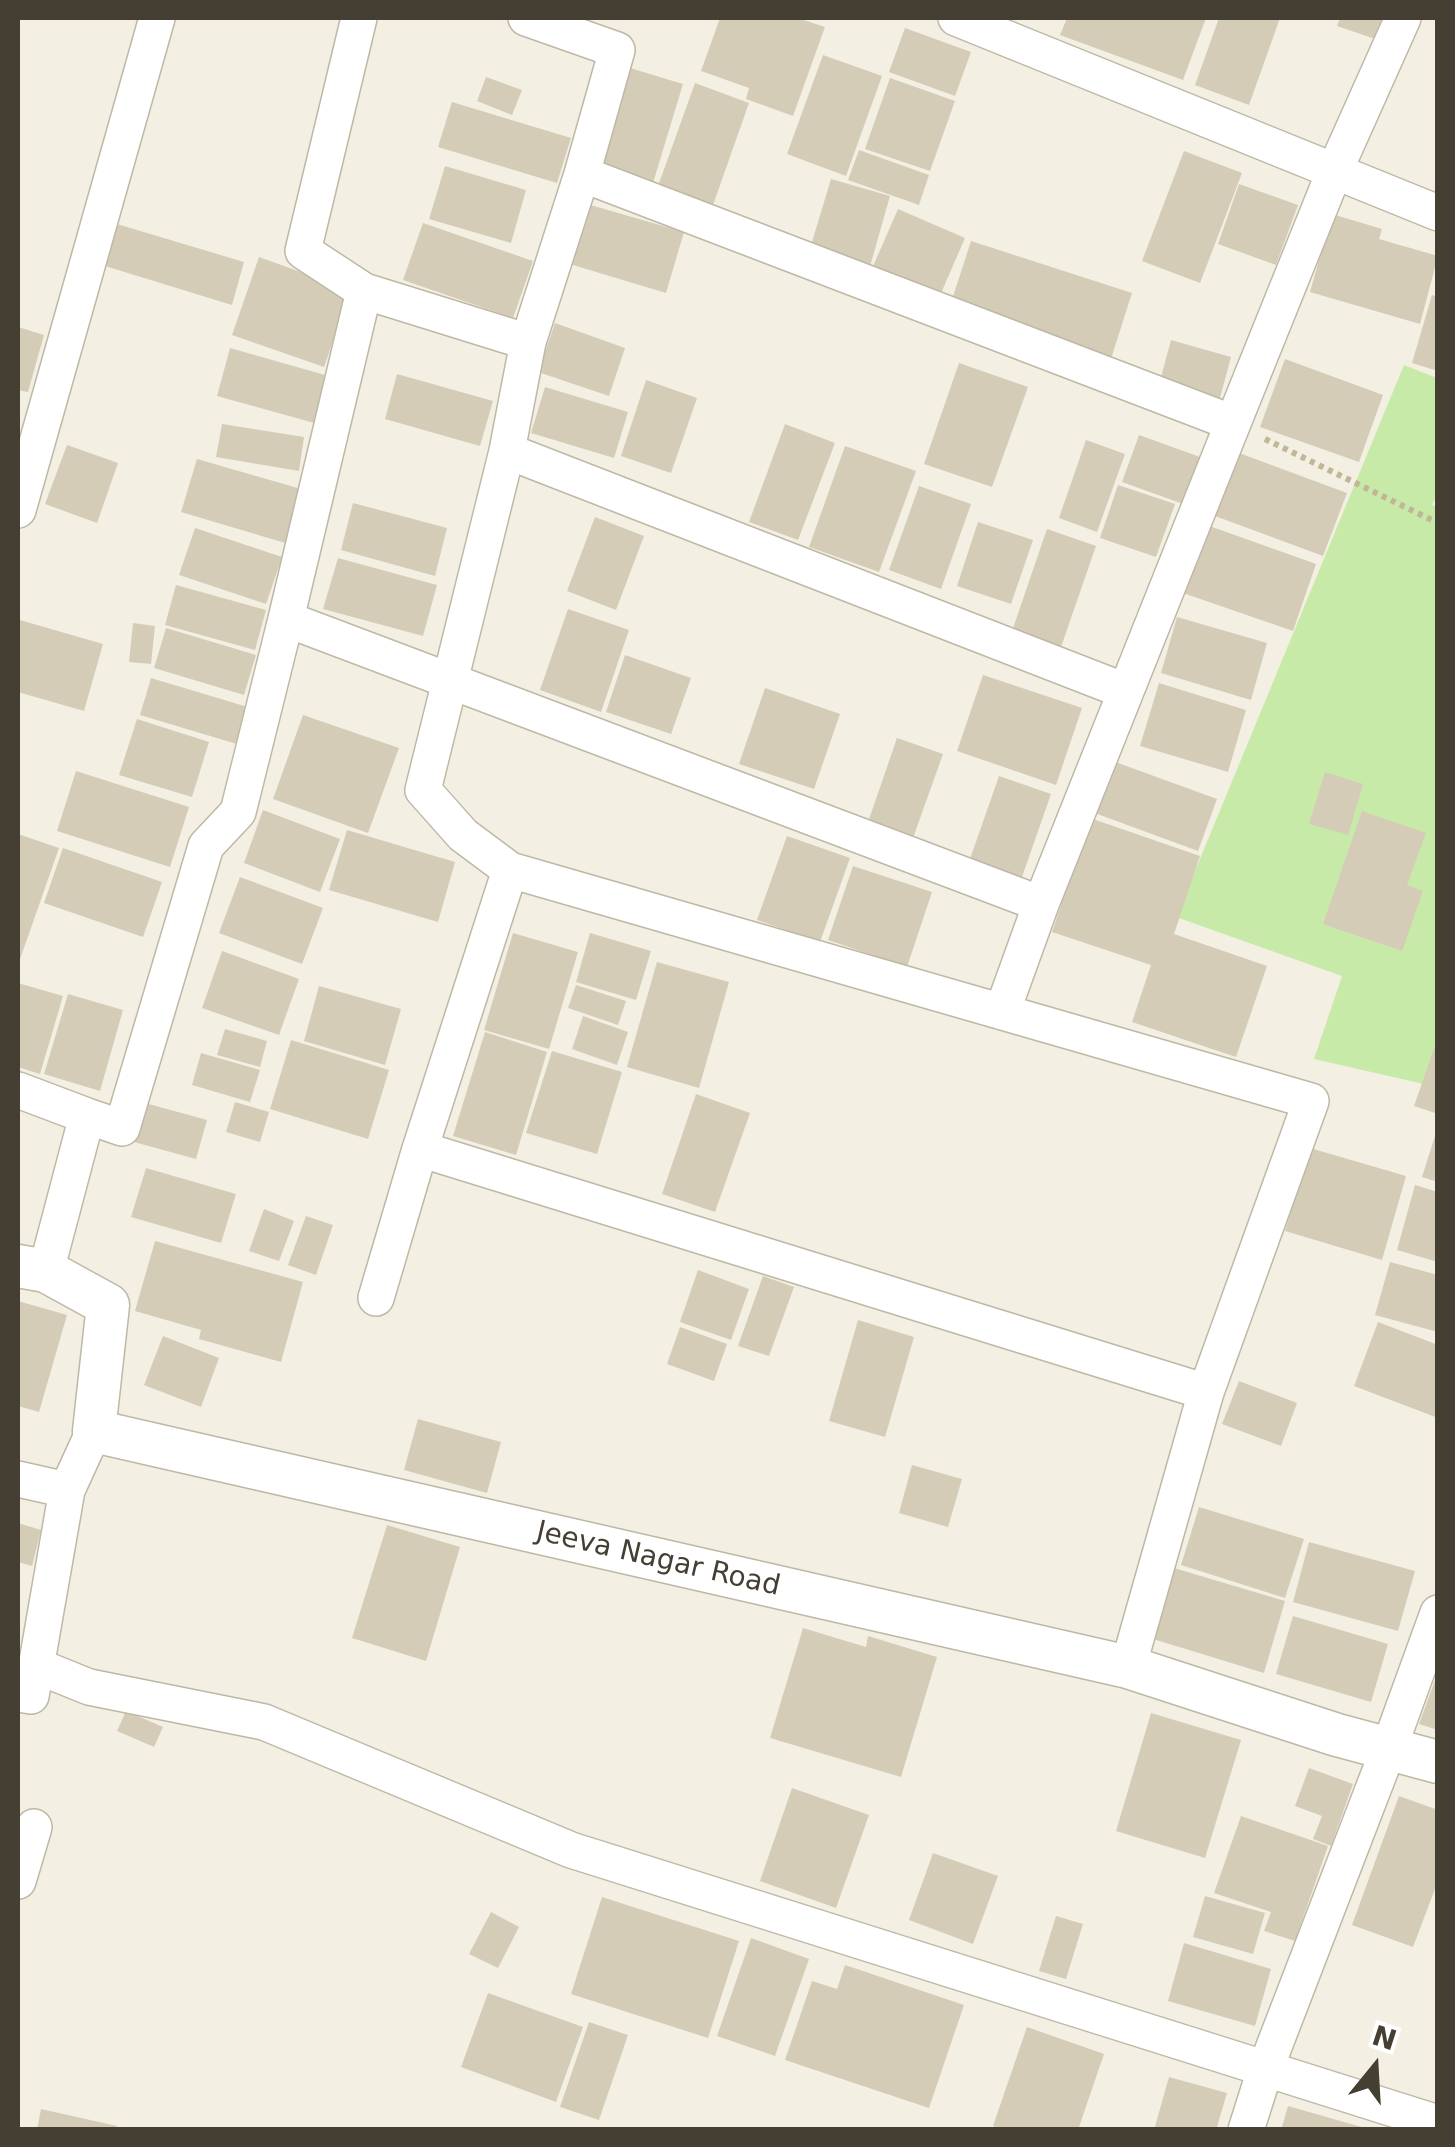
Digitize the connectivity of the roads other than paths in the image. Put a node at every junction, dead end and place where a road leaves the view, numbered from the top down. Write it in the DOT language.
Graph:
graph roads {
  1 [pos="157,18"];
  2 [pos="359,18"];
  3 [pos="526,18"];
  4 [pos="956,18"];
  5 [pos="1403,18"];
  6 [pos="620,34"];
  7 [pos="1335,170"];
  8 [pos="582,174"];
  9 [pos="1438,213"];
  10 [pos="364,291"];
  11 [pos="528,342"];
  12 [pos="1232,423"];
  13 [pos="507,450"];
  14 [pos="18,510"];
  15 [pos="286,619"];
  16 [pos="452,680"];
  17 [pos="1126,691"];
  18 [pos="510,870"];
  19 [pos="1041,904"];
  20 [pos="1002,1012"];
  21 [pos="18,1090"];
  22 [pos="87,1116"];
  23 [pos="420,1149"];
  24 [pos="32,1268"];
  25 [pos="376,1298"];
  26 [pos="1206,1392"];
  27 [pos="94,1431"];
  28 [pos="18,1479"];
  29 [pos="68,1490"];
  30 [pos="1438,1613"];
  31 [pos="1128,1667"];
  32 [pos="27,1680"];
  33 [pos="1389,1748"];
  34 [pos="1438,1762"];
  35 [pos="34,1827"];
  36 [pos="18,1881"];
  37 [pos="1265,2070"];
  38 [pos="1438,2123"];
  39 [pos="1246,2130"];
  1 -- 14 [label="street"];
  2 -- 10 [label="street"];
  3 -- 6 [label="street"];
  4 -- 7 [label="street"];
  5 -- 7 [label="street"];
  6 -- 8 [label="street"];
  7 -- 9 [label="street"];
  7 -- 12 [label="street"];
  8 -- 11 [label="street"];
  8 -- 12 [label="street"];
  10 -- 11 [label="street"];
  10 -- 15 [label="street"];
  11 -- 13 [label="street"];
  12 -- 17 [label="street"];
  13 -- 16 [label="street"];
  13 -- 17 [label="street"];
  15 -- 16 [label="street"];
  15 -- 22 [label="street"];
  16 -- 18 [label="street"];
  16 -- 19 [label="street"];
  17 -- 19 [label="street"];
  18 -- 20 [label="street"];
  18 -- 23 [label="street"];
  19 -- 20 [label="street"];
  20 -- 26 [label="street"];
  21 -- 22 [label="street"];
  22 -- 24 [label="street"];
  23 -- 25 [label="street"];
  23 -- 26 [label="street"];
  24 -- 27 [label="street"];
  26 -- 31 [label="street"];
  27 -- 29 [label="street"];
  27 -- 31 [label="street, Jeeva Nagar Road"];
  28 -- 29 [label="street"];
  29 -- 32 [label="street"];
  30 -- 33 [label="street"];
  31 -- 33 [label="street, Jeeva Nagar Road"];
  32 -- 37 [label="street"];
  33 -- 34 [label="street, Jeeva Nagar Road"];
  33 -- 37 [label="street"];
  35 -- 36 [label="street"];
  37 -- 38 [label="street"];
  37 -- 39 [label="street"];
}
